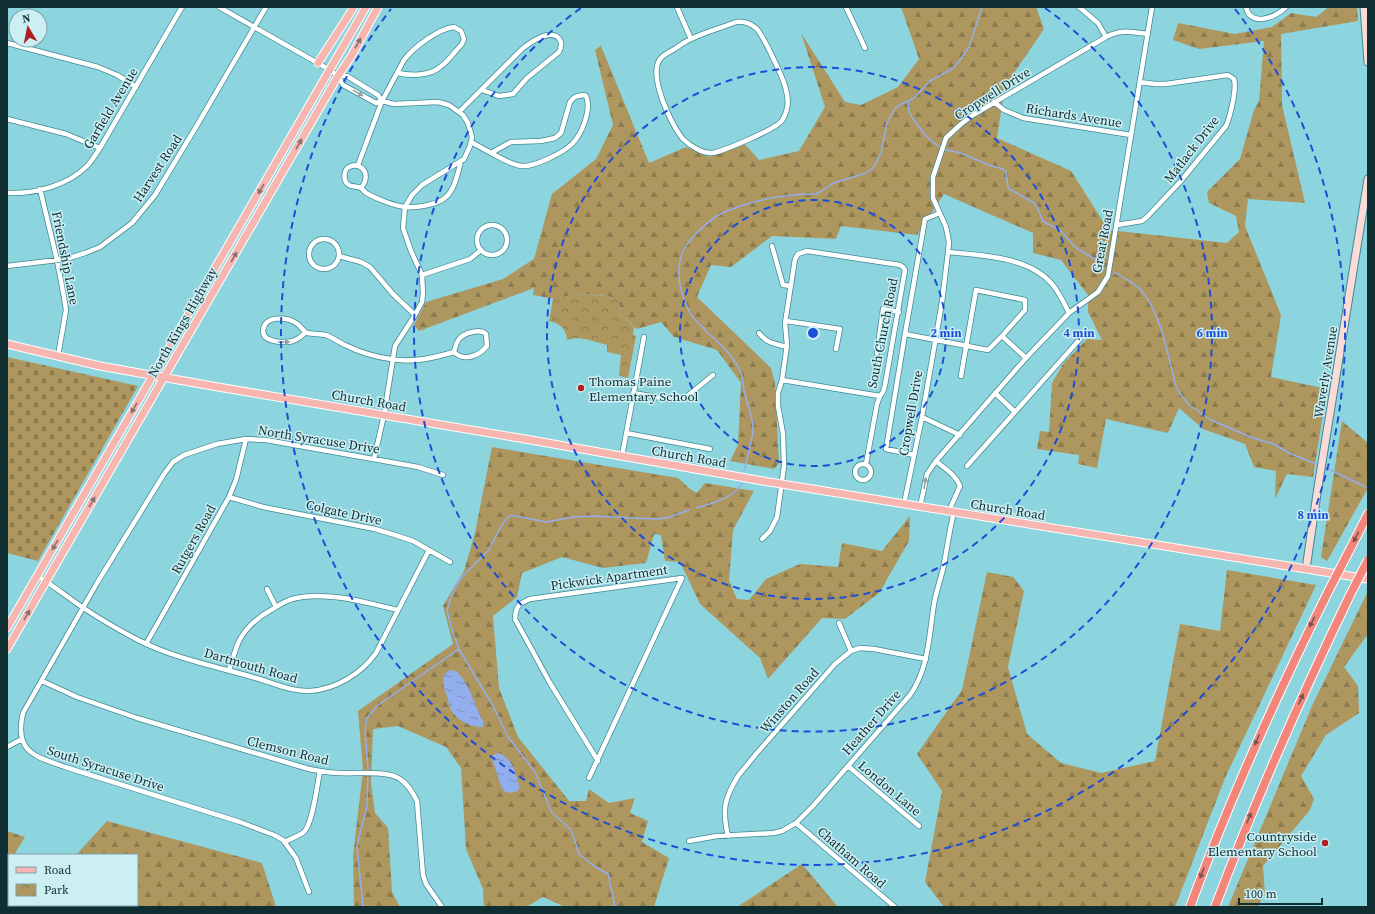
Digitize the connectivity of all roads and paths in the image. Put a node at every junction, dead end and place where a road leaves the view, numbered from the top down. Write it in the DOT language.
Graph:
graph roads {
  1 [pos="182,7"];
  2 [pos="219,7"];
  3 [pos="266,7"];
  4 [pos="354,7"];
  5 [pos="366,7"];
  6 [pos="378,7"];
  7 [pos="677,7"];
  8 [pos="846,7"];
  9 [pos="1078,7"];
  10 [pos="1152,7"];
  11 [pos="1246,7"];
  12 [pos="1286,7"];
  13 [pos="1364,7"];
  14 [pos="254,28"];
  15 [pos="1148,34"];
  16 [pos="1106,37"];
  17 [pos="691,39"];
  18 [pos="7,42"];
  19 [pos="865,48"];
  20 [pos="1368,62"];
  21 [pos="318,63"];
  22 [pos="330,70"];
  23 [pos="398,73"];
  24 [pos="338,76"];
  25 [pos="1140,82"];
  26 [pos="136,87"];
  27 [pos="482,90"];
  28 [pos="382,101"];
  29 [pos="994,102"];
  30 [pos="460,112"];
  31 [pos="7,119"];
  32 [pos="1131,135"];
  33 [pos="471,142"];
  34 [pos="100,148"];
  35 [pos="491,153"];
  36 [pos="461,161"];
  37 [pos="358,165"];
  38 [pos="1368,179"];
  39 [pos="361,188"];
  40 [pos="40,189"];
  41 [pos="7,194"];
  42 [pos="405,207"];
  43 [pos="940,213"];
  44 [pos="1117,225"];
  45 [pos="772,246"];
  46 [pos="481,250"];
  47 [pos="948,252"];
  48 [pos="339,256"];
  49 [pos="57,260"];
  50 [pos="7,266"];
  51 [pos="422,275"];
  52 [pos="791,286"];
  53 [pos="898,312"];
  54 [pos="1069,313"];
  55 [pos="415,315"];
  56 [pos="786,321"];
  57 [pos="306,332"];
  58 [pos="759,333"];
  59 [pos="905,334"];
  60 [pos="1002,336"];
  61 [pos="644,337"];
  62 [pos="1080,339"];
  63 [pos="934,340"];
  64 [pos="7,344"];
  65 [pos="966,346"];
  66 [pos="787,347"];
  67 [pos="836,349"];
  68 [pos="454,352"];
  69 [pos="877,353"];
  70 [pos="58,356"];
  71 [pos="1026,358"];
  72 [pos="392,360"];
  73 [pos="153,374"];
  74 [pos="713,375"];
  75 [pos="164,376"];
  76 [pos="961,376"];
  77 [pos="782,380"];
  78 [pos="634,393"];
  79 [pos="995,394"];
  80 [pos="880,396"];
  81 [pos="1015,412"];
  82 [pos="384,415"];
  83 [pos="922,418"];
  84 [pos="626,433"];
  85 [pos="960,435"];
  86 [pos="246,440"];
  87 [pos="710,450"];
  88 [pos="914,455"];
  89 [pos="622,456"];
  90 [pos="374,459"];
  91 [pos="936,462"];
  92 [pos="866,464"];
  93 [pos="967,466"];
  94 [pos="443,475"];
  95 [pos="781,484"];
  96 [pos="229,497"];
  97 [pos="904,504"];
  98 [pos="920,507"];
  99 [pos="951,512"];
  100 [pos="1368,514"];
  101 [pos="762,539"];
  102 [pos="429,550"];
  103 [pos="1368,560"];
  104 [pos="450,562"];
  105 [pos="1306,569"];
  106 [pos="37,576"];
  107 [pos="1368,579"];
  108 [pos="46,581"];
  109 [pos="267,589"];
  110 [pos="276,607"];
  111 [pos="84,608"];
  112 [pos="398,610"];
  113 [pos="838,623"];
  114 [pos="7,628"];
  115 [pos="146,644"];
  116 [pos="7,649"];
  117 [pos="851,651"];
  118 [pos="926,659"];
  119 [pos="229,670"];
  120 [pos="42,681"];
  121 [pos="22,739"];
  122 [pos="7,747"];
  123 [pos="598,761"];
  124 [pos="848,766"];
  125 [pos="320,771"];
  126 [pos="589,778"];
  127 [pos="796,823"];
  128 [pos="919,826"];
  129 [pos="728,836"];
  130 [pos="689,841"];
  131 [pos="284,842"];
  132 [pos="309,892"];
  133 [pos="442,907"];
  134 [pos="894,907"];
  135 [pos="1190,907"];
  136 [pos="1215,907"];
  1 -- 26 [label="street, Garfield Avenue"];
  2 -- 14 [label="street"];
  3 -- 14 [label="street, Harvest Road"];
  4 -- 21 [label="main road"];
  5 -- 22 [label="main road, North Kings Highway"];
  24 -- 6 [label="main road, North Kings Highway, one-way"];
  7 -- 17 [label="street"];
  8 -- 19 [label="street"];
  9 -- 16 [label="street"];
  10 -- 15 [label="street, Great Road"];
  11 -- 12 [label="street"];
  13 -- 20 [label="street"];
  14 -- 21 [label="street"];
  14 -- 49 [label="street, Harvest Road"];
  15 -- 16 [label="street, Cropwell Drive"];
  15 -- 25 [label="street, Great Road"];
  16 -- 29 [label="street, Cropwell Drive"];
  17 -- 17 [label="street"];
  18 -- 26 [label="street"];
  21 -- 22 [label="street"];
  22 -- 24 [label="street"];
  22 -- 73 [label="main road, North Kings Highway, one-way"];
  23 -- 23 [label="street"];
  23 -- 28 [label="street"];
  24 -- 28 [label="street"];
  24 -- 28 [label="street, one-way"];
  75 -- 24 [label="main road, North Kings Highway, one-way"];
  25 -- 32 [label="street, Great Road"];
  25 -- 44 [label="street, Matlack Drive"];
  26 -- 34 [label="street, Garfield Avenue"];
  27 -- 27 [label="street"];
  27 -- 30 [label="street"];
  28 -- 30 [label="street"];
  28 -- 37 [label="street"];
  29 -- 32 [label="street, Richards Avenue"];
  29 -- 43 [label="street, Cropwell Drive"];
  30 -- 33 [label="street"];
  31 -- 34 [label="street"];
  32 -- 44 [label="street, Great Road"];
  33 -- 35 [label="street"];
  33 -- 36 [label="street"];
  34 -- 40 [label="street, Garfield Avenue"];
  35 -- 35 [label="street"];
  36 -- 42 [label="street"];
  36 -- 42 [label="street"];
  37 -- 39 [label="street"];
  37 -- 39 [label="street"];
  38 -- 105 [label="street, Waverly Avenue"];
  39 -- 42 [label="street"];
  40 -- 41 [label="street, Garfield Avenue"];
  40 -- 49 [label="street, Friendship Lane"];
  42 -- 51 [label="street"];
  43 -- 47 [label="street, Cropwell Drive"];
  43 -- 59 [label="street"];
  44 -- 54 [label="street, Great Road"];
  45 -- 52 [label="street"];
  46 -- 46 [label="street"];
  46 -- 51 [label="street"];
  47 -- 54 [label="street"];
  47 -- 63 [label="street, Cropwell Drive"];
  48 -- 48 [label="street"];
  48 -- 55 [label="street"];
  49 -- 50 [label="street, Harvest Road"];
  49 -- 70 [label="street, Friendship Lane"];
  51 -- 55 [label="street"];
  52 -- 53 [label="street, South Church Road"];
  52 -- 56 [label="street, South Church Road"];
  53 -- 69 [label="street"];
  53 -- 80 [label="street, South Church Road"];
  54 -- 71 [label="street, Great Road"];
  55 -- 72 [label="street"];
  56 -- 66 [label="street, South Church Road"];
  56 -- 67 [label="street"];
  57 -- 57 [label="street, one-way"];
  57 -- 72 [label="street"];
  58 -- 66 [label="street"];
  59 -- 63 [label="street"];
  59 -- 88 [label="street"];
  60 -- 65 [label="street"];
  60 -- 65 [label="street"];
  60 -- 71 [label="street"];
  61 -- 78 [label="street"];
  62 -- 81 [label="street"];
  63 -- 65 [label="street"];
  63 -- 83 [label="street, Cropwell Drive"];
  64 -- 70 [label="main road, Church Road"];
  65 -- 76 [label="street"];
  66 -- 77 [label="street, South Church Road"];
  68 -- 68 [label="street"];
  68 -- 72 [label="street"];
  70 -- 73 [label="main road, Church Road"];
  71 -- 79 [label="street, Great Road"];
  72 -- 82 [label="street"];
  73 -- 75 [label="main road, Church Road"];
  73 -- 106 [label="main road, North Kings Highway, one-way"];
  74 -- 78 [label="street"];
  75 -- 82 [label="main road, Church Road"];
  108 -- 75 [label="main road, North Kings Highway, one-way"];
  77 -- 80 [label="street, South Church Road"];
  77 -- 95 [label="street, South Church Road"];
  78 -- 84 [label="street"];
  79 -- 81 [label="street"];
  79 -- 85 [label="street, Great Road"];
  80 -- 92 [label="street"];
  81 -- 93 [label="street"];
  82 -- 89 [label="main road, Church Road"];
  82 -- 90 [label="street"];
  83 -- 85 [label="street"];
  83 -- 88 [label="street, Cropwell Drive"];
  84 -- 87 [label="street"];
  84 -- 89 [label="street"];
  85 -- 91 [label="street, Great Road"];
  86 -- 90 [label="street, North Syracuse Drive"];
  86 -- 96 [label="street, Rutgers Road"];
  86 -- 111 [label="street, North Syracuse Drive"];
  88 -- 97 [label="street, Cropwell Drive"];
  89 -- 95 [label="main road, Church Road"];
  90 -- 94 [label="street, North Syracuse Drive"];
  98 -- 91 [label="street, Great Road, one-way"];
  91 -- 99 [label="street"];
  95 -- 97 [label="main road, Church Road"];
  95 -- 101 [label="street, South Church Road"];
  96 -- 102 [label="street, Colgate Drive"];
  96 -- 115 [label="street, Rutgers Road"];
  97 -- 98 [label="main road, Church Road"];
  98 -- 99 [label="main road, Church Road"];
  99 -- 105 [label="main road, Church Road"];
  99 -- 118 [label="street, Heather Drive"];
  100 -- 135 [label="highway, one-way, bridge"];
  102 -- 104 [label="street, Colgate Drive"];
  102 -- 112 [label="street, Dartmouth Road"];
  136 -- 103 [label="highway, one-way, bridge"];
  105 -- 107 [label="main road, Church Road"];
  106 -- 108 [label="street, Dartmouth Road"];
  106 -- 114 [label="main road, North Kings Highway"];
  108 -- 111 [label="street, Dartmouth Road"];
  116 -- 108 [label="main road, North Kings Highway, one-way"];
  109 -- 110 [label="street"];
  110 -- 112 [label="street"];
  110 -- 119 [label="street"];
  111 -- 115 [label="street, Dartmouth Road"];
  111 -- 120 [label="street"];
  112 -- 119 [label="street, Dartmouth Road"];
  113 -- 117 [label="street"];
  115 -- 119 [label="street, Dartmouth Road"];
  117 -- 118 [label="street"];
  117 -- 129 [label="street, Winston Road"];
  118 -- 124 [label="street, Heather Drive"];
  120 -- 121 [label="street"];
  120 -- 125 [label="street, Clemson Road"];
  121 -- 122 [label="street"];
  121 -- 131 [label="street, South Syracuse Drive"];
  123 -- 123 [label="street, Pickwick Apartment"];
  123 -- 126 [label="street, Pickwick Apartment"];
  124 -- 127 [label="street, Heather Drive"];
  124 -- 128 [label="street, London Lane"];
  125 -- 131 [label="street"];
  125 -- 133 [label="street, Clemson Road"];
  127 -- 129 [label="street, Heather Drive"];
  127 -- 134 [label="street, Chatham Road"];
  129 -- 130 [label="street, Heather Drive"];
  131 -- 132 [label="street"];
}
